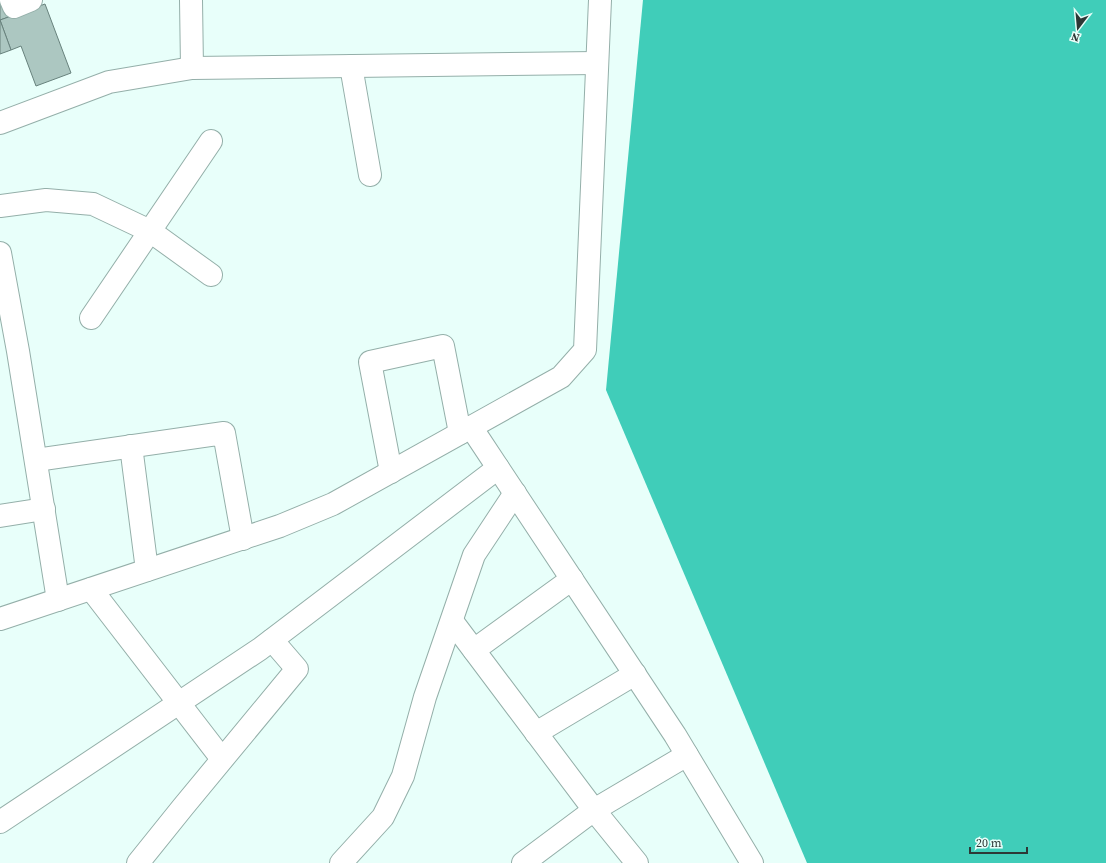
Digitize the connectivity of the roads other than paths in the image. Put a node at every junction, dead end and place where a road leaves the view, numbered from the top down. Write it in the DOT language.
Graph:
graph roads {
  1 [pos="11,0"];
  2 [pos="31,0"];
  3 [pos="191,0"];
  4 [pos="600,0"];
  5 [pos="597,63"];
  6 [pos="351,66"];
  7 [pos="192,68"];
  8 [pos="0,123"];
  9 [pos="211,141"];
  10 [pos="370,174"];
  11 [pos="0,206"];
  12 [pos="150,231"];
  13 [pos="0,253"];
  14 [pos="212,275"];
  15 [pos="3,289"];
  16 [pos="91,318"];
  17 [pos="465,430"];
  18 [pos="131,446"];
  19 [pos="36,460"];
  20 [pos="498,468"];
  21 [pos="391,472"];
  22 [pos="515,494"];
  23 [pos="44,509"];
  24 [pos="0,516"];
  25 [pos="243,539"];
  26 [pos="147,570"];
  27 [pos="572,579"];
  28 [pos="90,589"];
  29 [pos="58,600"];
  30 [pos="0,619"];
  31 [pos="452,621"];
  32 [pos="272,640"];
  33 [pos="474,650"];
  34 [pos="635,674"];
  35 [pos="179,703"];
  36 [pos="536,733"];
  37 [pos="687,755"];
  38 [pos="222,759"];
  39 [pos="594,810"];
  40 [pos="0,822"];
  41 [pos="138,863"];
  42 [pos="341,863"];
  43 [pos="523,863"];
  44 [pos="637,863"];
  45 [pos="752,863"];
  1 -- 2 [label="street"];
  3 -- 7 [label="street"];
  4 -- 5 [label="street"];
  5 -- 6 [label="street"];
  5 -- 17 [label="street"];
  6 -- 7 [label="street"];
  6 -- 10 [label="street"];
  7 -- 8 [label="street"];
  9 -- 12 [label="street"];
  11 -- 12 [label="street"];
  12 -- 14 [label="street"];
  12 -- 16 [label="street"];
  13 -- 15 [label="street"];
  15 -- 19 [label="street"];
  17 -- 20 [label="street"];
  17 -- 21 [label="street"];
  17 -- 21 [label="street"];
  18 -- 19 [label="street"];
  18 -- 25 [label="street"];
  18 -- 26 [label="street"];
  19 -- 23 [label="street"];
  20 -- 22 [label="street"];
  20 -- 32 [label="street"];
  21 -- 25 [label="street"];
  22 -- 27 [label="street"];
  22 -- 31 [label="street"];
  23 -- 24 [label="street"];
  23 -- 29 [label="street"];
  25 -- 26 [label="street"];
  26 -- 28 [label="street"];
  27 -- 33 [label="street"];
  27 -- 34 [label="street"];
  28 -- 29 [label="street"];
  28 -- 35 [label="street"];
  29 -- 30 [label="street"];
  31 -- 33 [label="street"];
  31 -- 42 [label="street"];
  32 -- 35 [label="street"];
  32 -- 38 [label="street"];
  33 -- 36 [label="street"];
  34 -- 36 [label="street"];
  34 -- 37 [label="street"];
  35 -- 38 [label="street"];
  35 -- 40 [label="street"];
  36 -- 39 [label="street"];
  37 -- 39 [label="street"];
  37 -- 45 [label="street"];
  38 -- 41 [label="street"];
  39 -- 43 [label="street"];
  39 -- 44 [label="street"];
}
